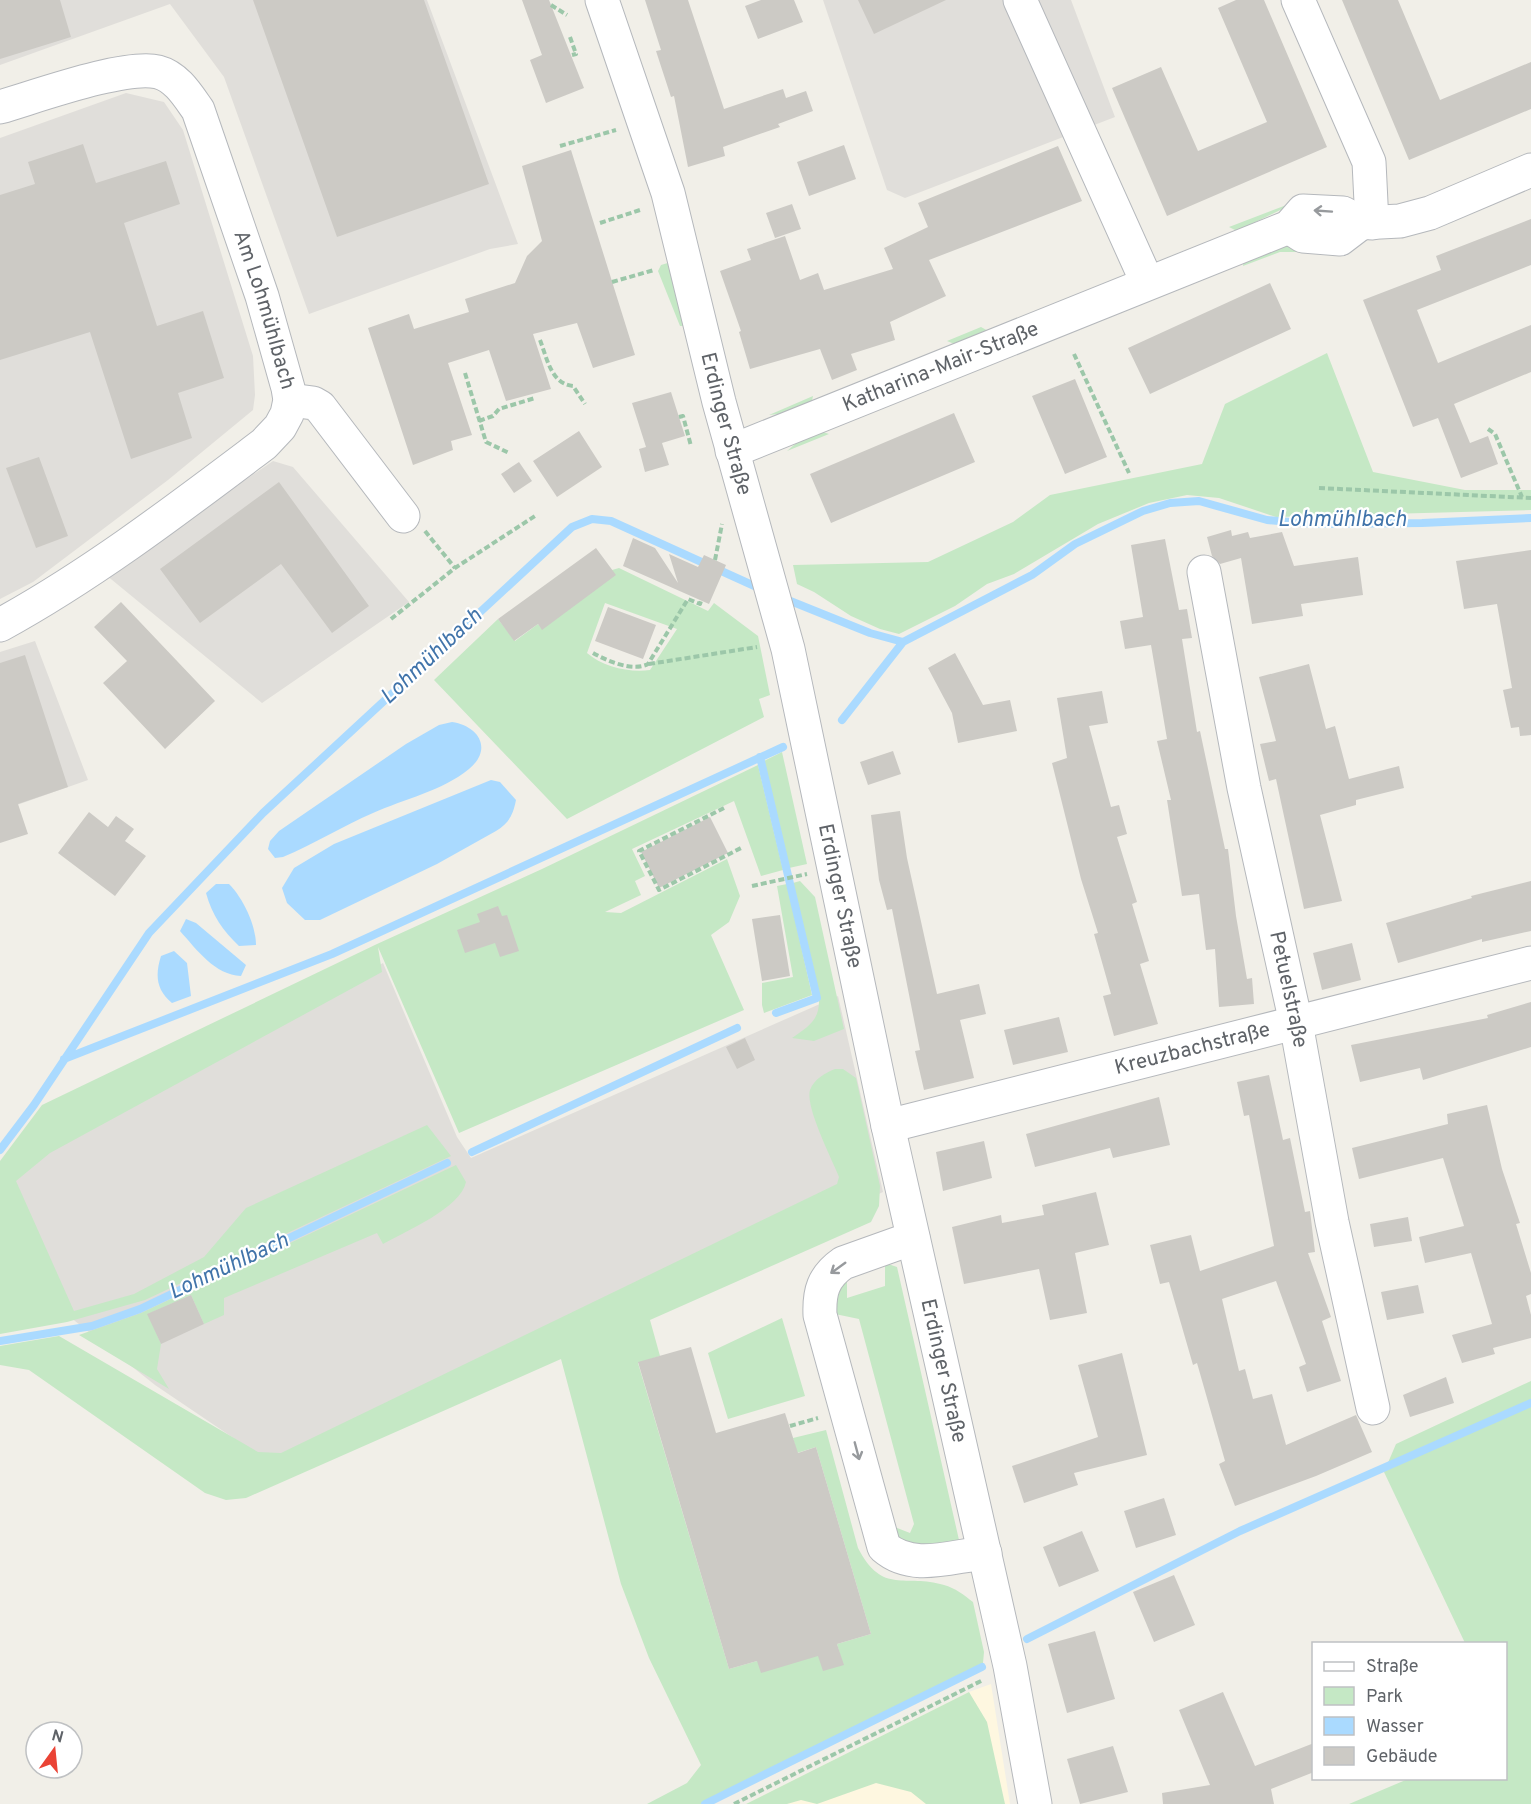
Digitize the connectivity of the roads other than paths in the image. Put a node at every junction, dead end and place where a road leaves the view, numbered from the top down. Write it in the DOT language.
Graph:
graph roads {
  1 [pos="602,0"];
  2 [pos="1020,0"];
  3 [pos="1298,0"];
  4 [pos="0,108"];
  5 [pos="1531,170"];
  6 [pos="1367,223"];
  7 [pos="1148,282"];
  8 [pos="290,400"];
  9 [pos="732,451"];
  10 [pos="411,520"];
  11 [pos="1204,572"];
  12 [pos="0,625"];
  13 [pos="1531,963"];
  14 [pos="1296,1023"];
  15 [pos="888,1126"];
  16 [pos="913,1238"];
  17 [pos="1373,1408"];
  18 [pos="985,1553"];
  19 [pos="1035,1804"];
  1 -- 9 [label="street, Erdinger Straße"];
  2 -- 7 [label="street"];
  3 -- 6 [label="street"];
  4 -- 8 [label="street, Am Lohmühlbach"];
  5 -- 6 [label="street, Katharina-Mair-Straße"];
  6 -- 7 [label="street, Katharina-Mair-Straße"];
  7 -- 9 [label="street, Katharina-Mair-Straße"];
  8 -- 10 [label="street"];
  8 -- 12 [label="street, Am Lohmühlbach"];
  9 -- 15 [label="street, Erdinger Straße"];
  11 -- 14 [label="street, Petuelstraße"];
  13 -- 14 [label="street, Kreuzbachstraße"];
  14 -- 15 [label="street, Kreuzbachstraße"];
  14 -- 17 [label="street, Petuelstraße"];
  15 -- 16 [label="street, Erdinger Straße"];
  16 -- 18 [label="street, Erdinger Straße"];
  16 -- 18 [label="street, one-way"];
  18 -- 19 [label="street, Erdinger Straße"];
}
